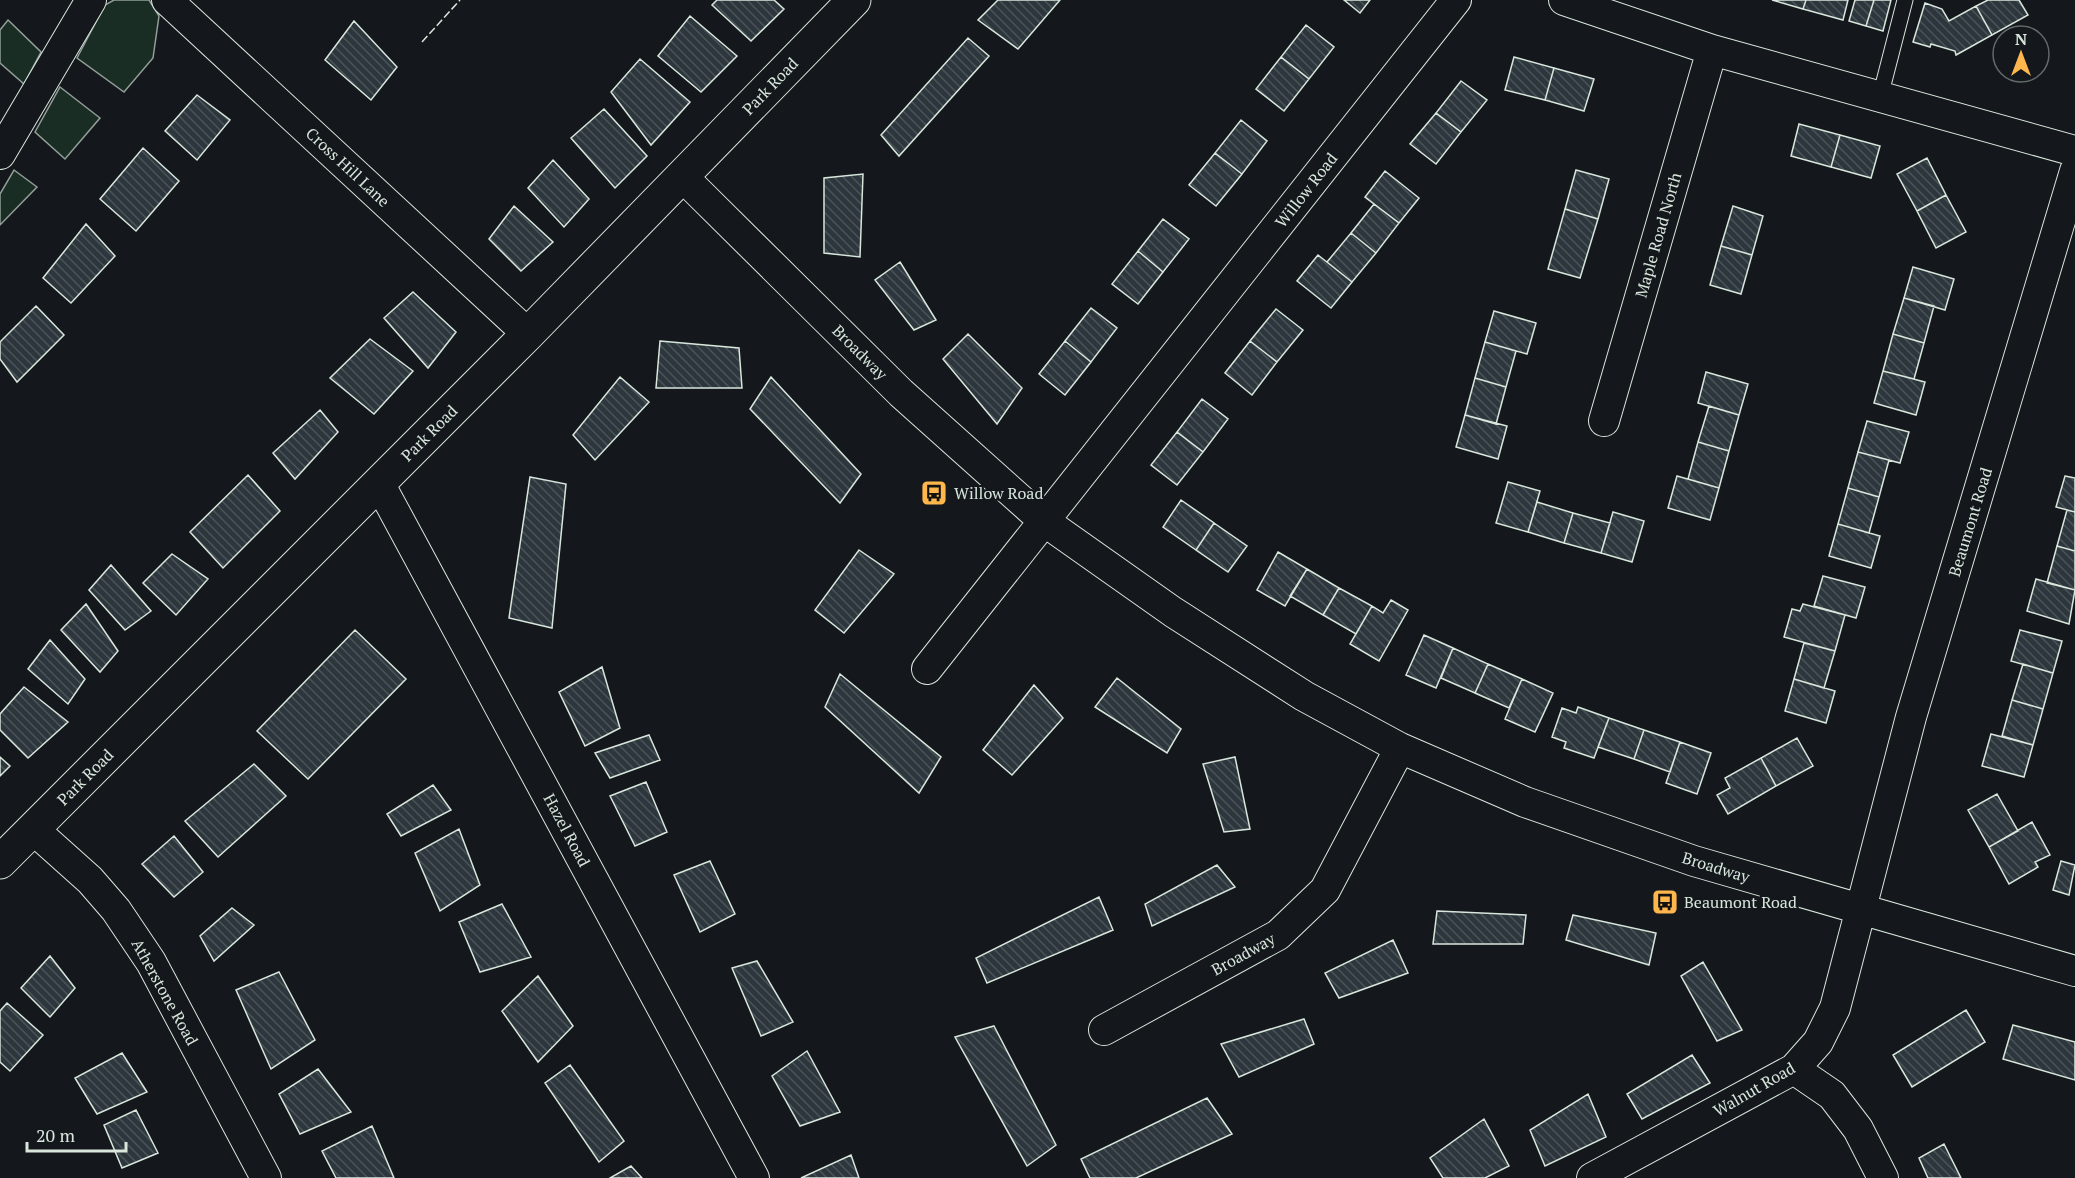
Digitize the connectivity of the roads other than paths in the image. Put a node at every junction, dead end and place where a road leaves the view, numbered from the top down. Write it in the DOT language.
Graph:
graph roads {
  1 [pos="167,0"];
  2 [pos="854,0"];
  3 [pos="1456,0"];
  4 [pos="1564,0"];
  5 [pos="1905,0"];
  6 [pos="87,1"];
  7 [pos="1713,50"];
  8 [pos="1880,97"];
  9 [pos="2075,151"];
  10 [pos="0,154"];
  11 [pos="2075,171"];
  12 [pos="682,176"];
  13 [pos="528,334"];
  14 [pos="1604,421"];
  15 [pos="379,483"];
  16 [pos="1044,521"];
  17 [pos="927,669"];
  18 [pos="1400,748"];
  19 [pos="33,829"];
  20 [pos="0,862"];
  21 [pos="1861,909"];
  22 [pos="2075,971"];
  23 [pos="1104,1030"];
  24 [pos="1794,1069"];
  25 [pos="1594,1177"];
  26 [pos="266,1178"];
  27 [pos="754,1178"];
  28 [pos="1883,1178"];
  1 -- 13 [label="street, Cross Hill Lane"];
  2 -- 12 [label="street, Park Road"];
  3 -- 16 [label="street, Willow Road"];
  4 -- 7 [label="street"];
  5 -- 8 [label="lane"];
  6 -- 10 [label="street"];
  7 -- 8 [label="street"];
  7 -- 14 [label="street, Maple Road North"];
  8 -- 9 [label="street"];
  11 -- 21 [label="street, Beaumont Road"];
  12 -- 13 [label="street, Park Road"];
  12 -- 16 [label="street, Broadway"];
  13 -- 15 [label="street, Park Road"];
  15 -- 19 [label="street, Park Road"];
  15 -- 27 [label="street, Hazel Road"];
  16 -- 17 [label="street"];
  16 -- 18 [label="street, Broadway"];
  18 -- 21 [label="street, Broadway"];
  18 -- 23 [label="street, Broadway"];
  19 -- 20 [label="street, Park Road"];
  19 -- 26 [label="street, Atherstone Road"];
  21 -- 22 [label="street, Broadway"];
  21 -- 24 [label="street, Walnut Road"];
  24 -- 25 [label="street, Walnut Road"];
  24 -- 28 [label="street"];
}
